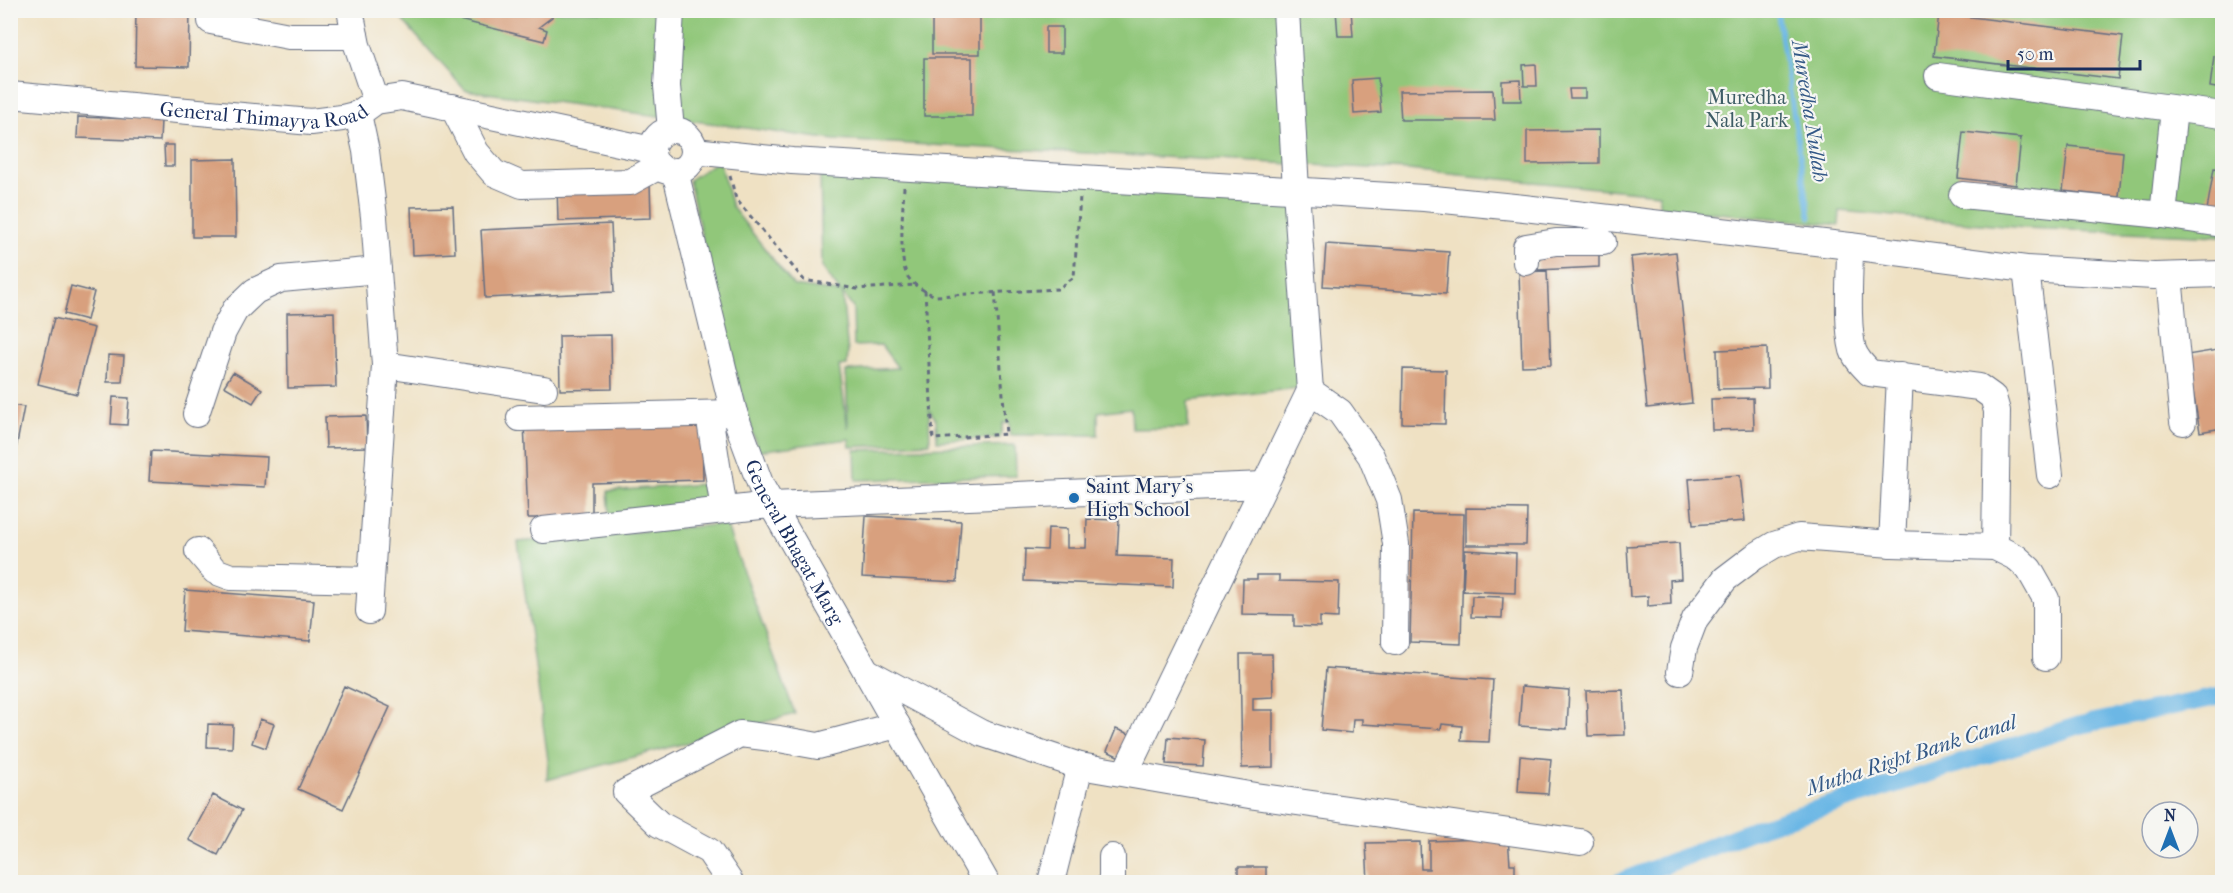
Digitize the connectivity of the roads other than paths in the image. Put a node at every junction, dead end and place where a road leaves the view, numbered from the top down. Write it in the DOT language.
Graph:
graph roads {
  1 [pos="350,10"];
  2 [pos="670,10"];
  3 [pos="1286,10"];
  4 [pos="211,21"];
  5 [pos="355,36"];
  6 [pos="1938,76"];
  7 [pos="10,95"];
  8 [pos="453,107"];
  9 [pos="367,108"];
  10 [pos="2174,109"];
  11 [pos="2223,115"];
  12 [pos="671,130"];
  13 [pos="694,152"];
  14 [pos="662,162"];
  15 [pos="1296,190"];
  16 [pos="1962,195"];
  17 [pos="1555,211"];
  18 [pos="2163,215"];
  19 [pos="2223,224"];
  20 [pos="1556,242"];
  21 [pos="1603,242"];
  22 [pos="1850,246"];
  23 [pos="1526,262"];
  24 [pos="2026,269"];
  25 [pos="378,270"];
  26 [pos="2223,274"];
  27 [pos="2169,276"];
  28 [pos="385,365"];
  29 [pos="1900,376"];
  30 [pos="544,389"];
  31 [pos="1310,391"];
  32 [pos="722,413"];
  33 [pos="196,414"];
  34 [pos="520,418"];
  35 [pos="2183,422"];
  36 [pos="2049,475"];
  37 [pos="1264,485"];
  38 [pos="771,505"];
  39 [pos="724,510"];
  40 [pos="543,530"];
  41 [pos="1892,544"];
  42 [pos="1995,547"];
  43 [pos="198,551"];
  44 [pos="370,580"];
  45 [pos="369,611"];
  46 [pos="1395,642"];
  47 [pos="2046,657"];
  48 [pos="866,670"];
  49 [pos="1680,672"];
  50 [pos="897,725"];
  51 [pos="1080,766"];
  52 [pos="1125,773"];
  53 [pos="1580,842"];
  54 [pos="1112,857"];
  55 [pos="730,882"];
  56 [pos="986,882"];
  57 [pos="1051,882"];
  58 [pos="1112,882"];
  1 -- 5 [label="street"];
  2 -- 12 [label="street"];
  3 -- 15 [label="street"];
  4 -- 5 [label="street"];
  5 -- 9 [label="street"];
  6 -- 10 [label="street"];
  7 -- 9 [label="street, General Thimayya Road"];
  8 -- 9 [label="street, General Thimayya Road"];
  8 -- 14 [label="street, General Thimayya Road"];
  8 -- 14 [label="street"];
  9 -- 25 [label="street"];
  10 -- 11 [label="street"];
  10 -- 18 [label="street"];
  12 -- 13 [label="street"];
  12 -- 14 [label="street"];
  13 -- 14 [label="street"];
  13 -- 15 [label="street"];
  14 -- 32 [label="street, General Bhagat Marg"];
  15 -- 17 [label="street"];
  15 -- 31 [label="street"];
  16 -- 18 [label="street"];
  17 -- 20 [label="street"];
  17 -- 22 [label="street"];
  18 -- 19 [label="street"];
  20 -- 21 [label="street"];
  20 -- 23 [label="street"];
  22 -- 24 [label="street"];
  22 -- 29 [label="street"];
  24 -- 27 [label="street"];
  24 -- 36 [label="street"];
  25 -- 28 [label="street"];
  25 -- 33 [label="street"];
  26 -- 27 [label="street"];
  27 -- 35 [label="street"];
  28 -- 30 [label="street"];
  28 -- 44 [label="street"];
  29 -- 41 [label="street"];
  29 -- 42 [label="street"];
  31 -- 37 [label="street"];
  31 -- 46 [label="street"];
  32 -- 34 [label="street"];
  32 -- 38 [label="street, General Bhagat Marg"];
  32 -- 39 [label="street"];
  37 -- 38 [label="street"];
  37 -- 52 [label="street"];
  38 -- 39 [label="street"];
  38 -- 48 [label="street, General Bhagat Marg"];
  39 -- 40 [label="street"];
  41 -- 42 [label="street"];
  41 -- 49 [label="street"];
  42 -- 47 [label="street"];
  43 -- 44 [label="street"];
  44 -- 45 [label="street"];
  48 -- 50 [label="street, General Bhagat Marg"];
  48 -- 51 [label="street"];
  50 -- 55 [label="street"];
  50 -- 56 [label="street, General Bhagat Marg"];
  51 -- 52 [label="street"];
  51 -- 57 [label="street"];
  52 -- 53 [label="street"];
  54 -- 58 [label="street"];
}
